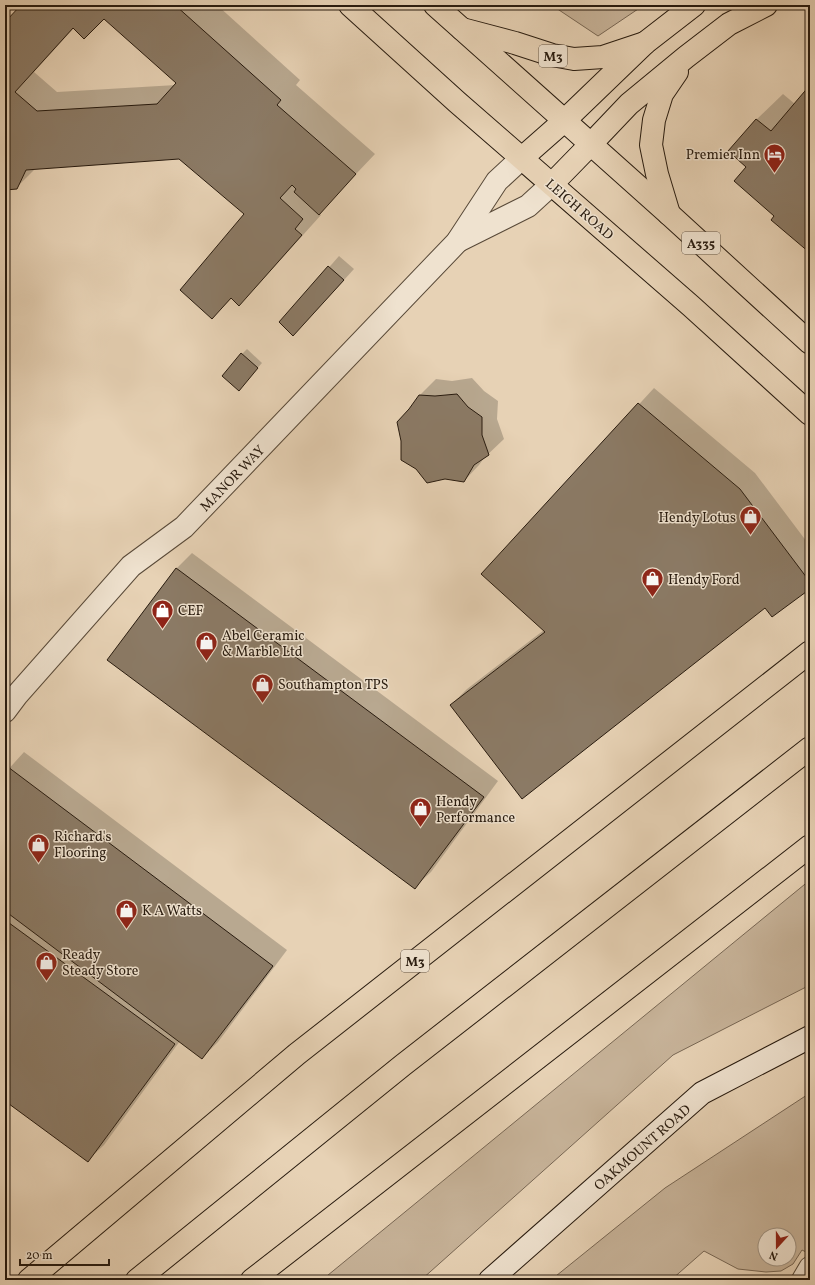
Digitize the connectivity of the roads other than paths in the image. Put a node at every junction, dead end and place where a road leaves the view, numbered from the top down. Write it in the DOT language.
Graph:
graph roads {
  1 [pos="350,5"];
  2 [pos="435,5"];
  3 [pos="694,5"];
  4 [pos="766,5"];
  5 [pos="462,29"];
  6 [pos="645,42"];
  7 [pos="686,57"];
  8 [pos="564,121"];
  9 [pos="590,145"];
  10 [pos="522,158"];
  11 [pos="552,184"];
  12 [pos="669,214"];
  13 [pos="457,242"];
  14 [pos="810,343"];
  15 [pos="810,414"];
  16 [pos="810,652"];
  17 [pos="5,711"];
  18 [pos="810,748"];
  19 [pos="810,846"];
  20 [pos="810,1037"];
  21 [pos="810,1268"];
  22 [pos="29,1280"];
  23 [pos="137,1280"];
  24 [pos="252,1280"];
  25 [pos="490,1280"];
  26 [pos="803,1280"];
  1 -- 10 [label="main road, LEIGH ROAD"];
  2 -- 5 [label="main road, A335"];
  3 -- 6 [label="main road, M3"];
  4 -- 7 [label="main road"];
  5 -- 6 [label="main road, M3"];
  5 -- 8 [label="main road, A335"];
  6 -- 8 [label="main road, M3"];
  7 -- 9 [label="main road"];
  7 -- 12 [label="main road"];
  8 -- 9 [label="main road, A335"];
  8 -- 10 [label="main road"];
  9 -- 11 [label="main road"];
  9 -- 12 [label="main road, A335"];
  10 -- 11 [label="main road, LEIGH ROAD"];
  10 -- 13 [label="street, MANOR WAY"];
  11 -- 13 [label="street, MANOR WAY"];
  11 -- 15 [label="main road, LEIGH ROAD"];
  12 -- 14 [label="main road, A335"];
  13 -- 17 [label="street, MANOR WAY"];
  16 -- 22 [label="main road, M3"];
  18 -- 23 [label="main road"];
  19 -- 24 [label="main road"];
  20 -- 25 [label="street, OAKMOUNT ROAD"];
  21 -- 26 [label="street"];
}
